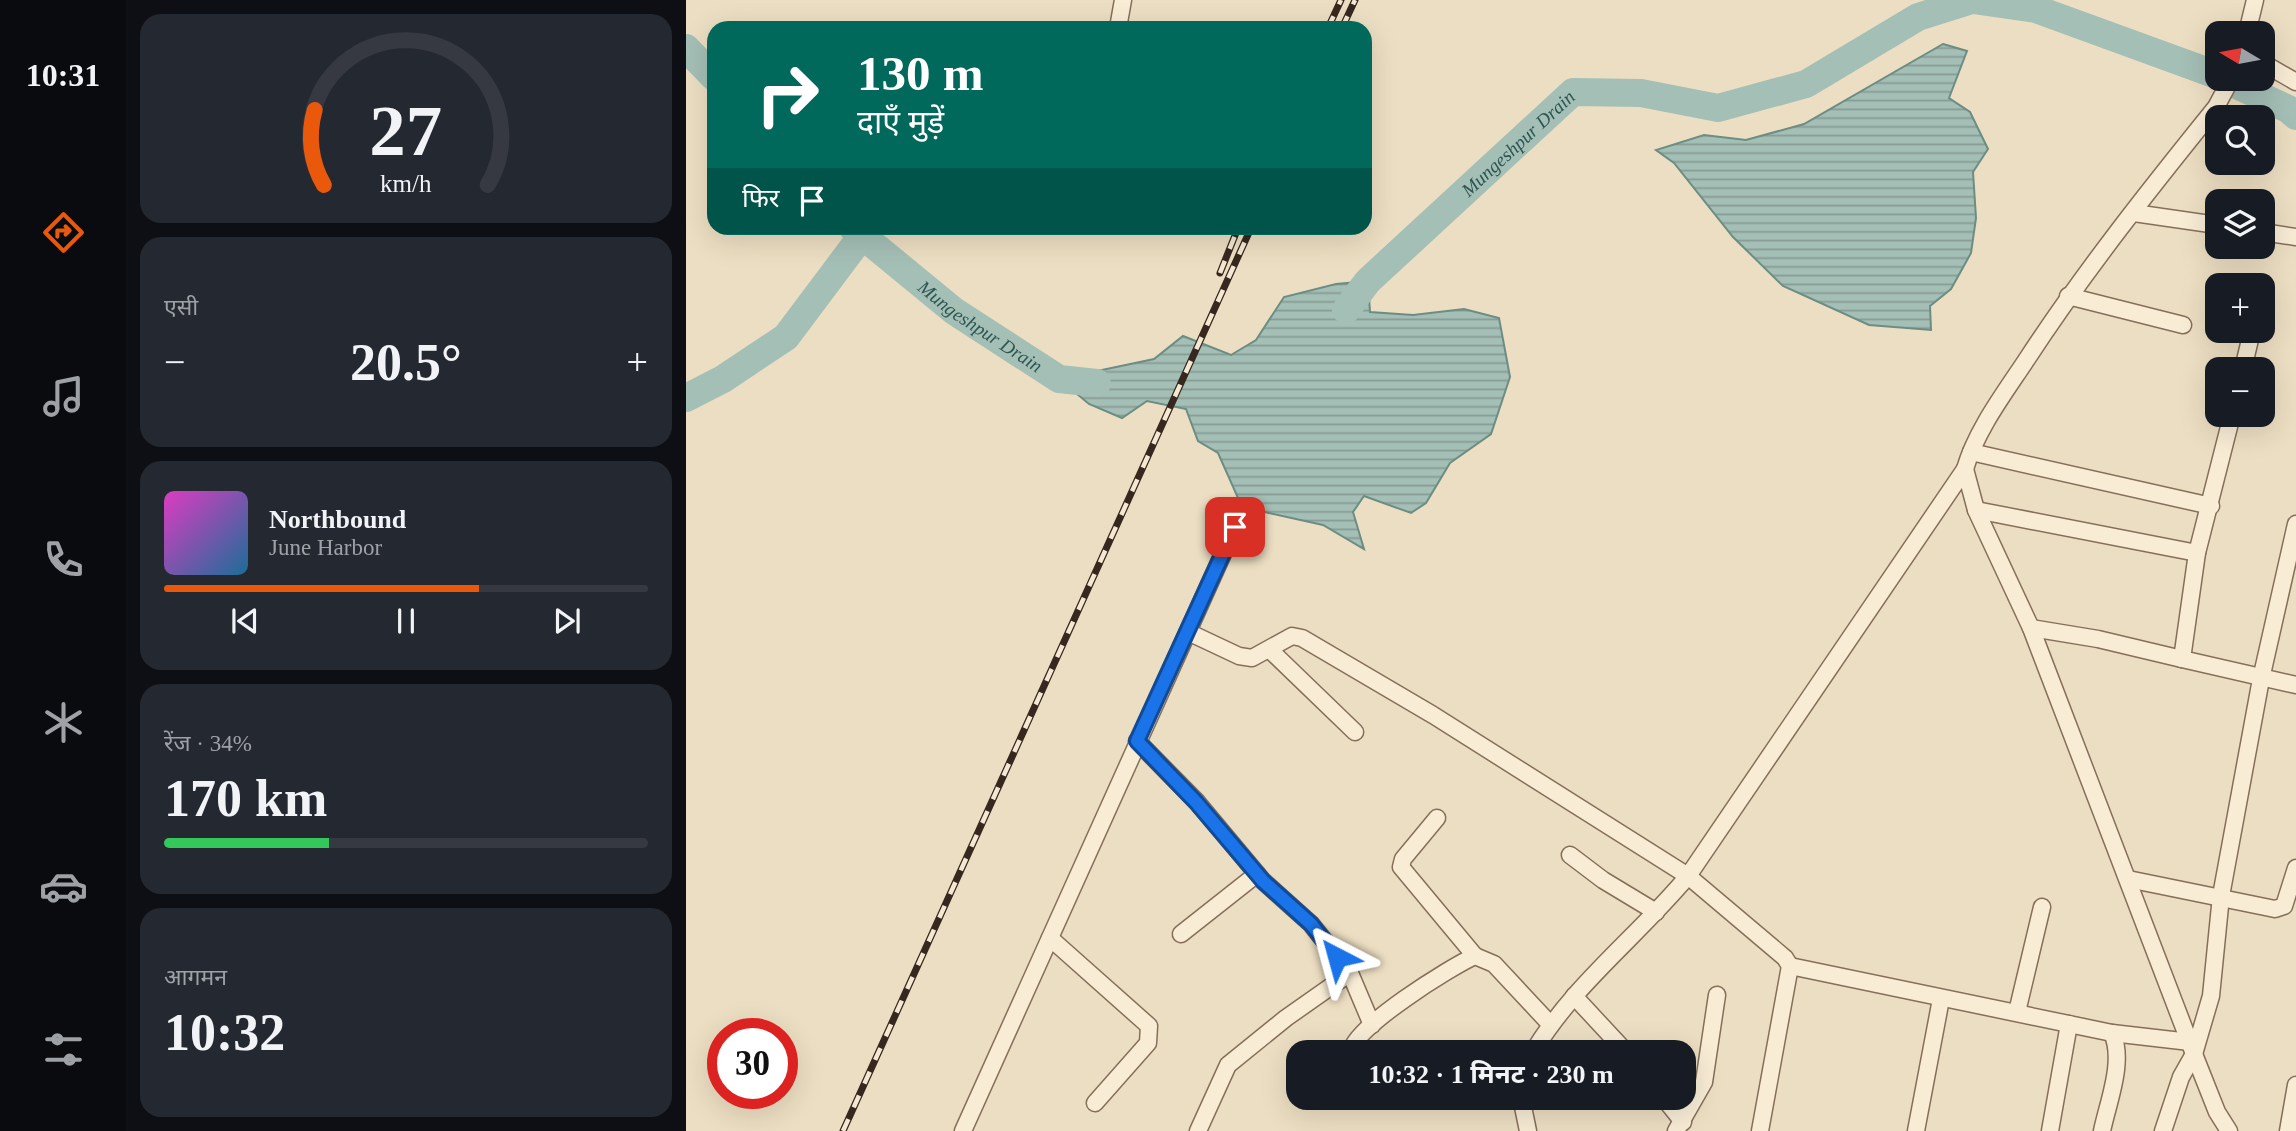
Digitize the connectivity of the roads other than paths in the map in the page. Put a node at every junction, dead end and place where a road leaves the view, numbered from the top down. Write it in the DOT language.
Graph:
graph roads {
  1 [pos="1123,0"];
  2 [pos="2255,0"];
  3 [pos="1119,21"];
  4 [pos="2250,21"];
  5 [pos="2275,70"];
  6 [pos="2296,82"];
  7 [pos="2225,91"];
  8 [pos="2134,213"];
  9 [pos="2205,223"];
  10 [pos="2275,234"];
  11 [pos="2296,237"];
  12 [pos="2068,296"];
  13 [pos="2183,325"];
  14 [pos="2229,427"];
  15 [pos="1971,452"];
  16 [pos="1965,469"];
  17 [pos="2211,506"];
  18 [pos="1976,510"];
  19 [pos="2296,524"];
  20 [pos="1235,527"];
  21 [pos="2197,554"];
  22 [pos="2031,628"];
  23 [pos="1188,632"];
  24 [pos="1270,650"];
  25 [pos="2182,659"];
  26 [pos="2262,678"];
  27 [pos="2296,685"];
  28 [pos="1355,732"];
  29 [pos="1137,741"];
  30 [pos="1437,818"];
  31 [pos="1570,855"];
  32 [pos="2296,868"];
  33 [pos="1256,874"];
  34 [pos="1688,876"];
  35 [pos="2128,879"];
  36 [pos="2221,896"];
  37 [pos="2042,907"];
  38 [pos="1656,912"];
  39 [pos="1181,934"];
  40 [pos="1050,938"];
  41 [pos="1475,956"];
  42 [pos="1790,966"];
  43 [pos="1350,973"];
  44 [pos="1717,995"];
  45 [pos="1574,996"];
  46 [pos="1941,999"];
  47 [pos="2017,1012"];
  48 [pos="1550,1024"];
  49 [pos="2068,1024"];
  50 [pos="1372,1025"];
  51 [pos="2112,1033"];
  52 [pos="1355,1040"];
  53 [pos="1540,1040"];
  54 [pos="1615,1040"];
  55 [pos="2192,1048"];
  56 [pos="2296,1086"];
  57 [pos="1095,1103"];
  58 [pos="1524,1110"];
  59 [pos="1671,1110"];
  60 [pos="1680,1126"];
  61 [pos="963,1131"];
  62 [pos="1198,1131"];
  63 [pos="1528,1131"];
  64 [pos="1760,1131"];
  65 [pos="1916,1131"];
  66 [pos="2050,1131"];
  67 [pos="2102,1131"];
  68 [pos="2163,1131"];
  69 [pos="2229,1131"];
  70 [pos="2288,1131"];
  1 -- 3 [label="street"];
  2 -- 4 [label="street"];
  5 -- 6 [label="street"];
  7 -- 8 [label="street"];
  8 -- 9 [label="street"];
  8 -- 12 [label="street"];
  10 -- 11 [label="street"];
  12 -- 13 [label="street"];
  12 -- 15 [label="street"];
  14 -- 17 [label="street"];
  15 -- 16 [label="street"];
  15 -- 17 [label="street"];
  16 -- 18 [label="street"];
  16 -- 34 [label="street"];
  17 -- 21 [label="street"];
  18 -- 21 [label="street"];
  18 -- 22 [label="street"];
  19 -- 26 [label="street"];
  20 -- 23 [label="street"];
  21 -- 25 [label="street"];
  22 -- 25 [label="street"];
  22 -- 35 [label="street"];
  23 -- 24 [label="street"];
  23 -- 29 [label="street"];
  24 -- 28 [label="street"];
  24 -- 34 [label="street"];
  25 -- 26 [label="street"];
  26 -- 27 [label="street"];
  26 -- 36 [label="street"];
  29 -- 33 [label="street"];
  29 -- 40 [label="street"];
  30 -- 41 [label="street"];
  31 -- 38 [label="street"];
  32 -- 36 [label="street"];
  33 -- 39 [label="street"];
  33 -- 43 [label="street"];
  34 -- 38 [label="street"];
  34 -- 42 [label="street"];
  35 -- 36 [label="street"];
  35 -- 55 [label="street"];
  36 -- 55 [label="street"];
  37 -- 47 [label="street"];
  38 -- 45 [label="street"];
  40 -- 57 [label="street"];
  40 -- 61 [label="street"];
  41 -- 48 [label="street"];
  41 -- 50 [label="street"];
  42 -- 46 [label="street"];
  42 -- 64 [label="street"];
  43 -- 50 [label="street"];
  43 -- 62 [label="street"];
  44 -- 60 [label="street"];
  45 -- 48 [label="street"];
  45 -- 54 [label="street"];
  46 -- 47 [label="street"];
  46 -- 65 [label="street"];
  47 -- 49 [label="street"];
  48 -- 53 [label="street"];
  49 -- 51 [label="street"];
  49 -- 66 [label="street"];
  50 -- 52 [label="street"];
  51 -- 55 [label="street"];
  51 -- 67 [label="street"];
  55 -- 68 [label="street"];
  55 -- 69 [label="street"];
  56 -- 70 [label="street"];
  58 -- 63 [label="street"];
  59 -- 60 [label="street"];
}
